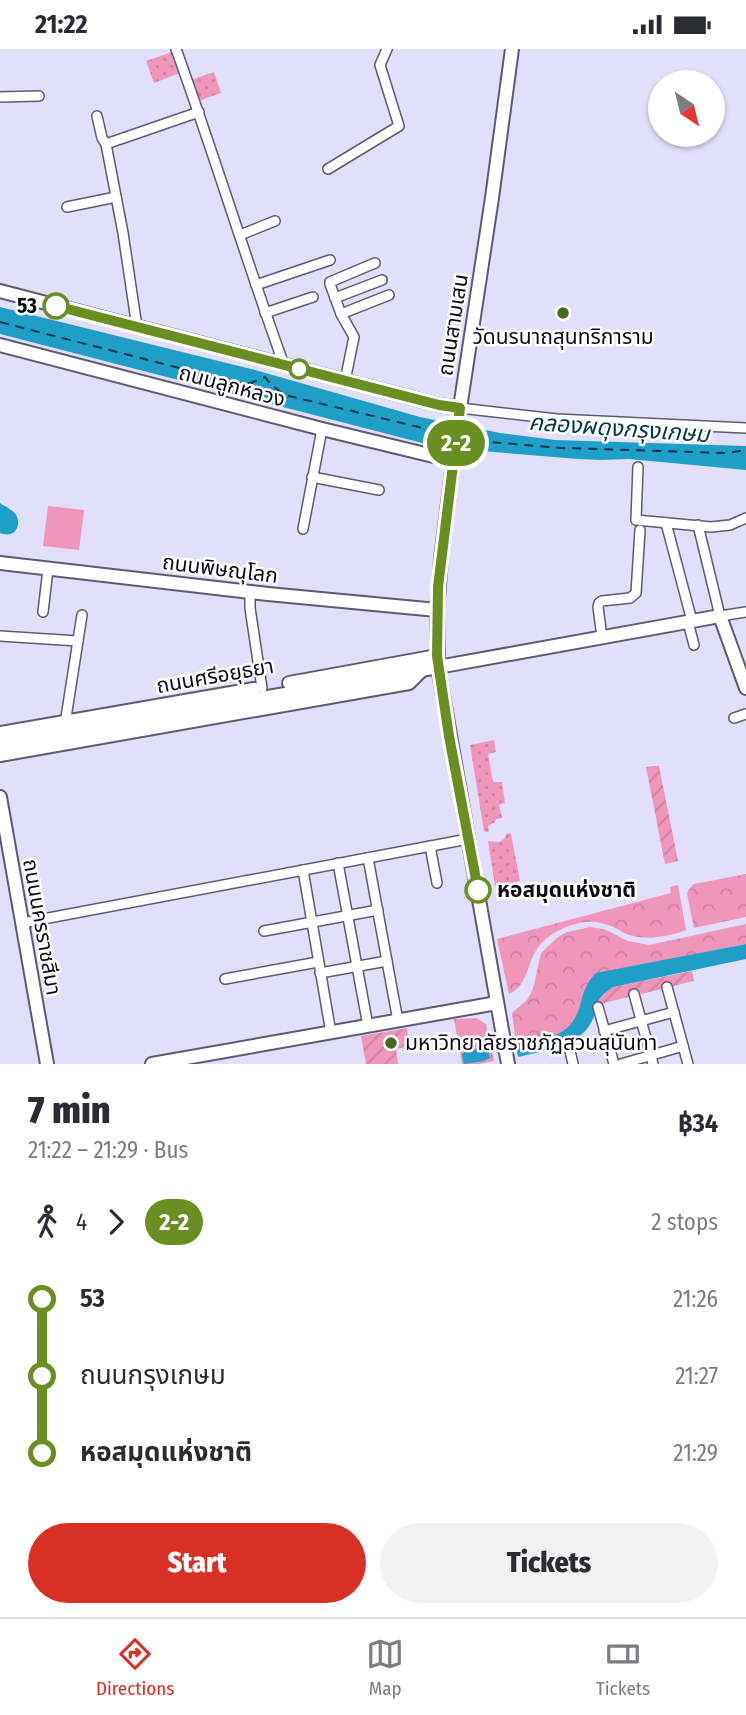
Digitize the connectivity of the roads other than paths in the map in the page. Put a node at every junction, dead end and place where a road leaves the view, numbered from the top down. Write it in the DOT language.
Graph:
graph roads {
  1 [pos="176,49"];
  2 [pos="387,49"];
  3 [pos="512,49"];
  4 [pos="40,96"];
  5 [pos="0,97"];
  6 [pos="199,111"];
  7 [pos="97,116"];
  8 [pos="106,144"];
  9 [pos="328,169"];
  10 [pos="116,197"];
  11 [pos="67,207"];
  12 [pos="275,221"];
  13 [pos="240,235"];
  14 [pos="330,260"];
  15 [pos="374,264"];
  16 [pos="382,280"];
  17 [pos="256,285"];
  18 [pos="0,292"];
  19 [pos="389,295"];
  20 [pos="313,297"];
  21 [pos="335,298"];
  22 [pos="265,313"];
  23 [pos="341,314"];
  24 [pos="137,327"];
  25 [pos="0,345"];
  26 [pos="284,365"];
  27 [pos="345,381"];
  28 [pos="460,413"];
  29 [pos="746,428"];
  30 [pos="322,429"];
  31 [pos="455,457"];
  32 [pos="638,467"];
  33 [pos="312,477"];
  34 [pos="379,490"];
  35 [pos="746,518"];
  36 [pos="666,523"];
  37 [pos="698,525"];
  38 [pos="303,529"];
  39 [pos="640,530"];
  40 [pos="0,563"];
  41 [pos="48,569"];
  42 [pos="250,591"];
  43 [pos="437,610"];
  44 [pos="746,611"];
  45 [pos="43,612"];
  46 [pos="82,615"];
  47 [pos="720,616"];
  48 [pos="690,621"];
  49 [pos="0,636"];
  50 [pos="602,637"];
  51 [pos="78,642"];
  52 [pos="694,645"];
  53 [pos="438,661"];
  54 [pos="424,669"];
  55 [pos="349,677"];
  56 [pos="299,685"];
  57 [pos="262,688"];
  58 [pos="746,688"];
  59 [pos="285,698"];
  60 [pos="184,711"];
  61 [pos="746,715"];
  62 [pos="734,718"];
  63 [pos="66,732"];
  64 [pos="0,733"];
  65 [pos="0,744"];
  66 [pos="0,755"];
  67 [pos="0,797"];
  68 [pos="468,839"];
  69 [pos="430,846"];
  70 [pos="368,858"];
  71 [pos="338,863"];
  72 [pos="303,870"];
  73 [pos="437,883"];
  74 [pos="377,909"];
  75 [pos="348,915"];
  76 [pos="311,922"];
  77 [pos="22,923"];
  78 [pos="264,931"];
  79 [pos="387,961"];
  80 [pos="318,962"];
  81 [pos="357,966"];
  82 [pos="320,973"];
  83 [pos="225,979"];
  84 [pos="667,987"];
  85 [pos="634,995"];
  86 [pos="497,1003"];
  87 [pos="598,1007"];
  88 [pos="674,1012"];
  89 [pos="398,1021"];
  90 [pos="641,1021"];
  91 [pos="368,1026"];
  92 [pos="604,1031"];
  93 [pos="331,1033"];
  94 [pos="569,1046"];
  95 [pos="683,1046"];
  96 [pos="652,1060"];
  97 [pos="47,1064"];
  98 [pos="152,1064"];
  99 [pos="508,1064"];
  100 [pos="573,1064"];
  101 [pos="614,1064"];
  102 [pos="621,1064"];
  103 [pos="688,1064"];
  1 -- 6 [label="street"];
  2 -- 9 [label="street"];
  3 -- 28 [label="main road, ถนนสามเสน"];
  4 -- 5 [label="street"];
  6 -- 8 [label="street"];
  6 -- 13 [label="street"];
  7 -- 8 [label="street"];
  8 -- 10 [label="street"];
  10 -- 11 [label="street"];
  10 -- 24 [label="street"];
  12 -- 13 [label="street"];
  13 -- 17 [label="street"];
  14 -- 17 [label="street"];
  15 -- 21 [label="street"];
  16 -- 21 [label="street"];
  17 -- 22 [label="street"];
  18 -- 24 [label="main road"];
  19 -- 23 [label="street"];
  20 -- 22 [label="street"];
  21 -- 23 [label="street"];
  22 -- 26 [label="street"];
  23 -- 27 [label="street"];
  24 -- 26 [label="main road"];
  25 -- 30 [label="main road, ถนนลูกหลวง"];
  26 -- 27 [label="main road"];
  27 -- 28 [label="main road"];
  28 -- 29 [label="street"];
  28 -- 31 [label="main road, ถนนสามเสน"];
  30 -- 31 [label="main road, ถนนลูกหลวง"];
  30 -- 33 [label="street"];
  31 -- 43 [label="main road, ถนนสามเสน"];
  32 -- 36 [label="street"];
  33 -- 34 [label="street"];
  33 -- 38 [label="street"];
  35 -- 37 [label="street"];
  36 -- 37 [label="street"];
  36 -- 48 [label="street"];
  37 -- 47 [label="street"];
  39 -- 50 [label="street"];
  40 -- 41 [label="main road, ถนนพิษณุโลก"];
  41 -- 42 [label="main road, ถนนพิษณุโลก"];
  41 -- 45 [label="street"];
  42 -- 43 [label="main road, ถนนพิษณุโลก"];
  42 -- 57 [label="street"];
  43 -- 53 [label="main road, ถนนสามเสน"];
  44 -- 47 [label="street"];
  46 -- 51 [label="street"];
  47 -- 48 [label="main road, ถนนศรีอยุธยา"];
  47 -- 58 [label="main road"];
  48 -- 50 [label="main road, ถนนศรีอยุธยา"];
  48 -- 52 [label="street"];
  49 -- 51 [label="street"];
  50 -- 53 [label="main road, ถนนศรีอยุธยา"];
  51 -- 63 [label="street"];
  53 -- 54 [label="main road, ถนนศรีอยุธยา"];
  53 -- 55 [label="main road, ถนนศรีอยุธยา"];
  53 -- 68 [label="main road, ถนนสามเสน"];
  54 -- 55 [label="main road, ถนนศรีอยุธยา"];
  54 -- 59 [label="main road, ถนนศรีอยุธยา"];
  55 -- 56 [label="main road, ถนนศรีอยุธยา"];
  56 -- 57 [label="main road, ถนนศรีอยุธยา"];
  56 -- 59 [label="main road, ถนนศรีอยุธยา"];
  57 -- 60 [label="main road, ถนนศรีอยุธยา"];
  59 -- 60 [label="main road, ถนนศรีอยุธยา"];
  60 -- 63 [label="main road, ถนนศรีอยุธยา"];
  60 -- 63 [label="main road, ถนนศรีอยุธยา"];
  61 -- 62 [label="street"];
  63 -- 64 [label="main road, ถนนศรีอยุธยา"];
  63 -- 65 [label="main road, ถนนศรีอยุธยา"];
  63 -- 66 [label="main road, ถนนศรีอยุธยา"];
  67 -- 77 [label="main road, ถนนนครราชสีมา"];
  68 -- 69 [label="street"];
  68 -- 86 [label="main road, ถนนสามเสน"];
  69 -- 70 [label="street"];
  69 -- 73 [label="street"];
  70 -- 71 [label="street"];
  70 -- 74 [label="street"];
  71 -- 72 [label="street"];
  71 -- 75 [label="street"];
  72 -- 76 [label="street"];
  72 -- 77 [label="street"];
  74 -- 75 [label="street"];
  74 -- 79 [label="street"];
  75 -- 76 [label="street"];
  75 -- 81 [label="street"];
  76 -- 78 [label="street"];
  76 -- 80 [label="street"];
  77 -- 97 [label="main road, ถนนนครราชสีมา"];
  79 -- 81 [label="street"];
  79 -- 89 [label="street"];
  80 -- 82 [label="street"];
  80 -- 83 [label="street"];
  81 -- 82 [label="street"];
  81 -- 91 [label="street"];
  82 -- 93 [label="street"];
  84 -- 88 [label="street"];
  85 -- 90 [label="street"];
  86 -- 89 [label="main road"];
  86 -- 99 [label="main road, ถนนสามเสน"];
  87 -- 92 [label="street"];
  88 -- 90 [label="street"];
  88 -- 95 [label="street"];
  89 -- 91 [label="main road"];
  90 -- 92 [label="street"];
  90 -- 96 [label="street"];
  91 -- 93 [label="main road"];
  92 -- 101 [label="street"];
  93 -- 98 [label="main road"];
  94 -- 100 [label="street"];
  95 -- 96 [label="street"];
  95 -- 103 [label="street"];
  96 -- 102 [label="street"];
}
